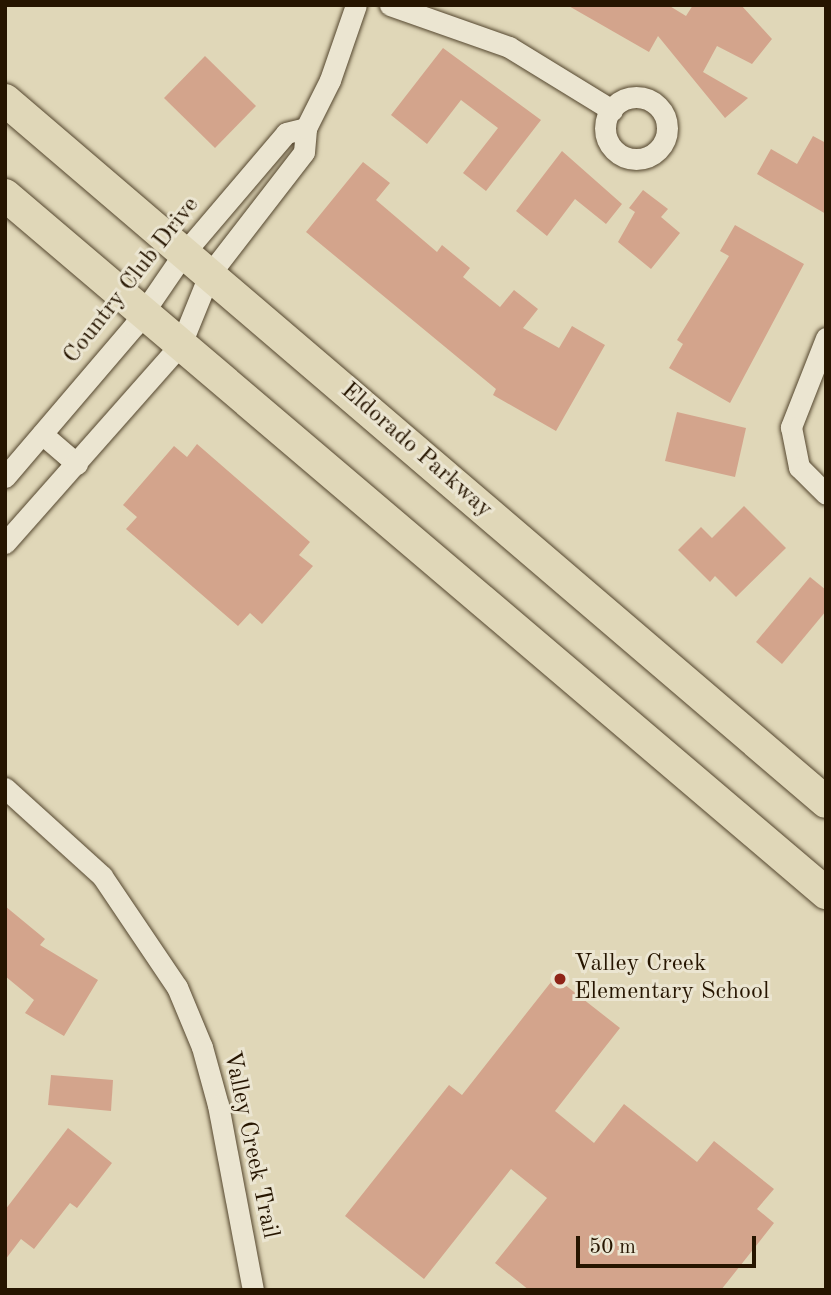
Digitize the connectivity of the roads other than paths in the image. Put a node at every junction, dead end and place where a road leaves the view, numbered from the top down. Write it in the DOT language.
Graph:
graph roads {
  1 [pos="356,5"];
  2 [pos="390,5"];
  3 [pos="5,100"];
  4 [pos="612,110"];
  5 [pos="306,128"];
  6 [pos="5,195"];
  7 [pos="184,253"];
  8 [pos="209,275"];
  9 [pos="144,313"];
  10 [pos="826,338"];
  11 [pos="181,344"];
  12 [pos="42,434"];
  13 [pos="76,464"];
  14 [pos="5,477"];
  15 [pos="826,494"];
  16 [pos="5,543"];
  17 [pos="5,788"];
  18 [pos="826,802"];
  19 [pos="826,892"];
  20 [pos="253,1290"];
  1 -- 5 [label="street"];
  2 -- 4 [label="street"];
  3 -- 7 [label="main road, Eldorado Parkway"];
  5 -- 7 [label="street, Country Club Drive"];
  5 -- 8 [label="street"];
  6 -- 9 [label="main road"];
  7 -- 8 [label="main road, Eldorado Parkway"];
  7 -- 9 [label="street, Country Club Drive"];
  8 -- 11 [label="street"];
  8 -- 18 [label="main road, Eldorado Parkway"];
  9 -- 11 [label="main road"];
  9 -- 12 [label="street, Country Club Drive"];
  10 -- 15 [label="street"];
  11 -- 13 [label="street"];
  11 -- 19 [label="main road"];
  12 -- 13 [label="street"];
  12 -- 14 [label="street, Country Club Drive"];
  13 -- 16 [label="street"];
  17 -- 20 [label="street, Valley Creek Trail"];
}
